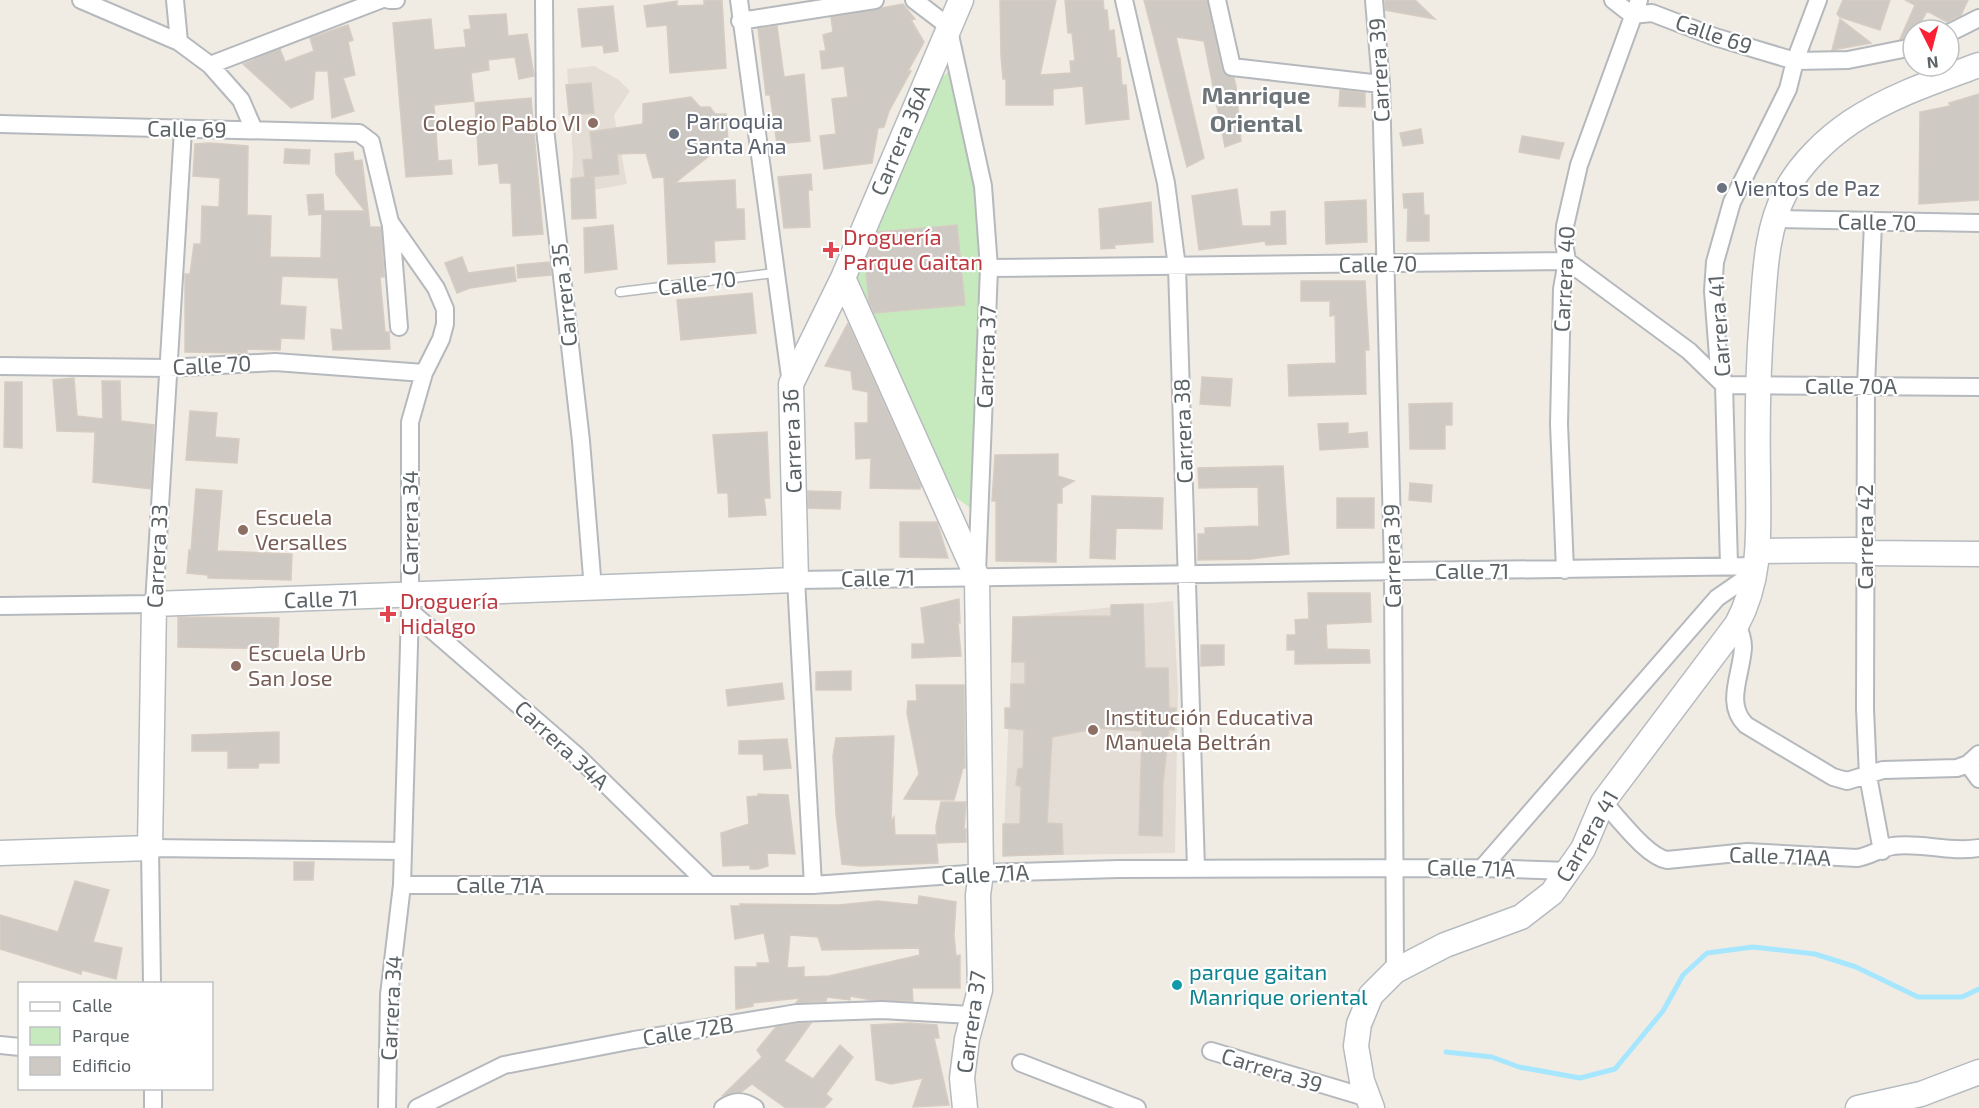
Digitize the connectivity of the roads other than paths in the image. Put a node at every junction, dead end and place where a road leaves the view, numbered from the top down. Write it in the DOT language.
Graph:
graph roads {
  1 [pos="81,0"];
  2 [pos="175,0"];
  3 [pos="380,0"];
  4 [pos="389,0"];
  5 [pos="396,0"];
  6 [pos="544,0"];
  7 [pos="738,0"];
  8 [pos="875,0"];
  9 [pos="914,0"];
  10 [pos="961,0"];
  11 [pos="1124,0"];
  12 [pos="1217,0"];
  13 [pos="1374,0"];
  14 [pos="1613,0"];
  15 [pos="1818,0"];
  16 [pos="1636,8"];
  17 [pos="1979,18"];
  18 [pos="740,21"];
  19 [pos="948,26"];
  20 [pos="1961,27"];
  21 [pos="179,42"];
  22 [pos="1901,49"];
  23 [pos="1795,61"];
  24 [pos="210,65"];
  25 [pos="1979,65"];
  26 [pos="1381,84"];
  27 [pos="0,124"];
  28 [pos="254,129"];
  29 [pos="183,130"];
  30 [pos="371,141"];
  31 [pos="1774,219"];
  32 [pos="390,222"];
  33 [pos="1873,223"];
  34 [pos="1979,223"];
  35 [pos="1567,261"];
  36 [pos="1386,264"];
  37 [pos="1177,267"];
  38 [pos="989,268"];
  39 [pos="774,273"];
  40 [pos="843,278"];
  41 [pos="620,292"];
  42 [pos="399,327"];
  43 [pos="0,366"];
  44 [pos="168,368"];
  45 [pos="424,373"];
  46 [pos="791,384"];
  47 [pos="1724,385"];
  48 [pos="1757,385"];
  49 [pos="1866,386"];
  50 [pos="1979,387"];
  51 [pos="1865,553"];
  52 [pos="1979,554"];
  53 [pos="1757,563"];
  54 [pos="1729,565"];
  55 [pos="1565,570"];
  56 [pos="1393,571"];
  57 [pos="1188,574"];
  58 [pos="977,577"];
  59 [pos="796,580"];
  60 [pos="593,589"];
  61 [pos="410,603"];
  62 [pos="154,604"];
  63 [pos="0,606"];
  64 [pos="1737,624"];
  65 [pos="1973,759"];
  66 [pos="1868,776"];
  67 [pos="1979,778"];
  68 [pos="1603,802"];
  69 [pos="150,848"];
  70 [pos="1979,848"];
  71 [pos="403,851"];
  72 [pos="1882,851"];
  73 [pos="0,854"];
  74 [pos="1395,867"];
  75 [pos="1196,868"];
  76 [pos="1482,868"];
  77 [pos="1569,872"];
  78 [pos="981,873"];
  79 [pos="708,884"];
  80 [pos="402,885"];
  81 [pos="813,885"];
  82 [pos="1395,971"];
  83 [pos="153,982"];
  84 [pos="971,1016"];
  85 [pos="0,1045"];
  86 [pos="18,1047"];
  87 [pos="1211,1051"];
  88 [pos="1021,1064"];
  89 [pos="1979,1072"];
  90 [pos="153,1090"];
  91 [pos="1370,1103"];
  92 [pos="727,1105"];
  93 [pos="153,1108"];
  94 [pos="387,1108"];
  95 [pos="417,1108"];
  96 [pos="755,1108"];
  97 [pos="965,1108"];
  98 [pos="1137,1108"];
  99 [pos="1858,1108"];
  1 -- 21 [label="street"];
  2 -- 21 [label="street"];
  3 -- 24 [label="street"];
  4 -- 5 [label="street"];
  6 -- 60 [label="street, Carrera 35"];
  7 -- 18 [label="street, Carrera 36"];
  8 -- 18 [label="street"];
  9 -- 19 [label="street"];
  10 -- 19 [label="street"];
  11 -- 37 [label="street, Carrera 38"];
  12 -- 26 [label="street"];
  13 -- 26 [label="street, Carrera 39"];
  14 -- 16 [label="street"];
  15 -- 23 [label="street, Carrera 41"];
  16 -- 23 [label="street, Calle 69"];
  16 -- 35 [label="street, Carrera 40"];
  17 -- 20 [label="street"];
  18 -- 39 [label="street, Carrera 36"];
  19 -- 38 [label="street, Carrera 37"];
  19 -- 40 [label="street, Carrera 36A"];
  21 -- 24 [label="street"];
  22 -- 23 [label="street, Calle 69"];
  23 -- 47 [label="street, Carrera 41"];
  24 -- 28 [label="street"];
  25 -- 31 [label="street, Carrera 41"];
  26 -- 36 [label="street, Carrera 39"];
  27 -- 29 [label="street, Calle 69"];
  28 -- 29 [label="street, Calle 69"];
  28 -- 30 [label="street, Calle 69"];
  29 -- 44 [label="street, Carrera 33"];
  30 -- 32 [label="street, Carrera 34"];
  31 -- 33 [label="street, Calle 70"];
  31 -- 48 [label="street, Carrera 41"];
  32 -- 42 [label="street"];
  32 -- 45 [label="street, Carrera 34"];
  33 -- 34 [label="street, Calle 70"];
  33 -- 49 [label="street, Carrera 42"];
  35 -- 36 [label="street, Calle 70"];
  35 -- 47 [label="street"];
  35 -- 55 [label="street, Carrera 40"];
  36 -- 37 [label="street, Calle 70"];
  36 -- 56 [label="street, Carrera 39"];
  37 -- 38 [label="street, Calle 70"];
  37 -- 57 [label="street, Carrera 38"];
  38 -- 58 [label="street, Carrera 37"];
  39 -- 41 [label="lane, Calle 70"];
  39 -- 46 [label="street, Carrera 36"];
  40 -- 46 [label="street, Carrera 36A"];
  40 -- 58 [label="street, Carrera 37"];
  43 -- 44 [label="street, Calle 70"];
  44 -- 45 [label="street, Calle 70"];
  44 -- 62 [label="street, Carrera 33"];
  45 -- 61 [label="street, Carrera 34"];
  46 -- 59 [label="street, Carrera 36"];
  47 -- 48 [label="street, Calle 70A"];
  47 -- 54 [label="street, Carrera 41"];
  48 -- 49 [label="street, Calle 70A"];
  48 -- 53 [label="street, Carrera 41"];
  49 -- 50 [label="street, Calle 70A"];
  49 -- 51 [label="street, Carrera 42"];
  51 -- 52 [label="street, Calle 71"];
  51 -- 53 [label="street, Calle 71"];
  51 -- 66 [label="street, Carrera 42"];
  53 -- 54 [label="street, Calle 71"];
  53 -- 64 [label="street, Carrera 41"];
  53 -- 76 [label="street"];
  54 -- 55 [label="street, Calle 71"];
  55 -- 56 [label="street, Calle 71"];
  56 -- 57 [label="street, Calle 71"];
  56 -- 74 [label="street, Carrera 39"];
  57 -- 58 [label="street, Calle 71"];
  57 -- 75 [label="street, Carrera 38"];
  58 -- 59 [label="street, Calle 71"];
  58 -- 78 [label="street, Carrera 37"];
  59 -- 60 [label="street, Calle 71"];
  59 -- 81 [label="street, Carrera 36"];
  60 -- 61 [label="street, Calle 71"];
  61 -- 62 [label="street, Calle 71"];
  61 -- 71 [label="street, Carrera 34"];
  61 -- 79 [label="street, Carrera 34A"];
  62 -- 63 [label="street, Calle 71"];
  62 -- 69 [label="street, Carrera 33"];
  64 -- 66 [label="street"];
  64 -- 68 [label="street, Carrera 41"];
  65 -- 66 [label="street"];
  65 -- 67 [label="street"];
  66 -- 72 [label="street, Carrera 42"];
  68 -- 72 [label="street, Calle 71AA"];
  68 -- 77 [label="street, Carrera 41"];
  69 -- 71 [label="street"];
  69 -- 73 [label="street"];
  69 -- 83 [label="street, Carrera 33"];
  70 -- 72 [label="street, Calle 71AA"];
  71 -- 80 [label="street, Carrera 34"];
  74 -- 75 [label="street, Calle 71A"];
  74 -- 76 [label="street, Calle 71A"];
  74 -- 82 [label="street, Carrera 39"];
  75 -- 78 [label="street, Calle 71A"];
  76 -- 77 [label="street, Calle 71A"];
  77 -- 82 [label="street, Carrera 41"];
  78 -- 81 [label="street, Calle 71A"];
  78 -- 84 [label="street, Carrera 37"];
  79 -- 80 [label="street, Calle 71A"];
  79 -- 81 [label="street, Calle 71A"];
  80 -- 94 [label="street, Carrera 34"];
  82 -- 91 [label="street, Carrera 39"];
  84 -- 95 [label="street, Calle 72B"];
  84 -- 97 [label="street, Carrera 37"];
  85 -- 86 [label="street"];
  87 -- 91 [label="street, Carrera 39"];
  88 -- 98 [label="street"];
  89 -- 99 [label="street"];
  90 -- 93 [label="street"];
  92 -- 96 [label="street"];
}
